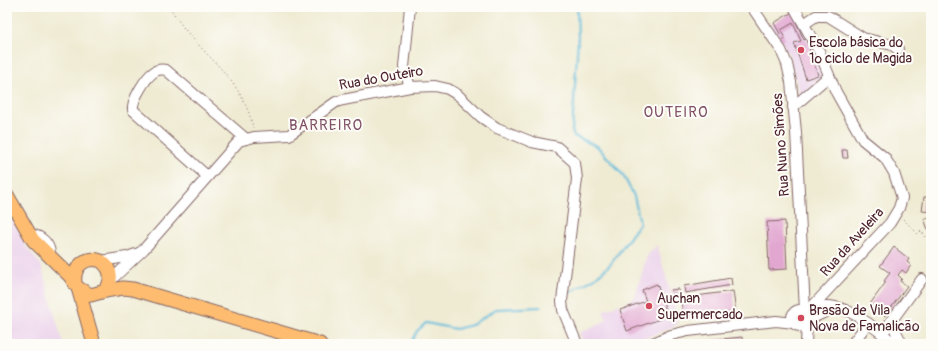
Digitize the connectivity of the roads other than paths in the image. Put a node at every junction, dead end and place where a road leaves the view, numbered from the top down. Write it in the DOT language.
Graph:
graph roads {
  1 [pos="410,7"];
  2 [pos="752,7"];
  3 [pos="794,7"];
  4 [pos="804,24"];
  5 [pos="898,49"];
  6 [pos="829,76"];
  7 [pos="410,87"];
  8 [pos="794,107"];
  9 [pos="249,137"];
  10 [pos="207,176"];
  11 [pos="7,195"];
  12 [pos="141,252"];
  13 [pos="51,258"];
  14 [pos="100,261"];
  15 [pos="83,262"];
  16 [pos="120,272"];
  17 [pos="922,279"];
  18 [pos="77,286"];
  19 [pos="105,288"];
  20 [pos="133,289"];
  21 [pos="804,294"];
  22 [pos="834,308"];
  23 [pos="805,314"];
  24 [pos="88,320"];
  25 [pos="891,321"];
  26 [pos="868,323"];
  27 [pos="882,334"];
  28 [pos="806,340"];
  29 [pos="94,344"];
  30 [pos="320,344"];
  31 [pos="577,344"];
  32 [pos="653,344"];
  33 [pos="852,344"];
  34 [pos="896,344"];
  35 [pos="902,344"];
  1 -- 7 [label="street"];
  2 -- 8 [label="street, Rua Nuno Simões"];
  3 -- 4 [label="street, Rua da Aveleira"];
  4 -- 5 [label="street"];
  4 -- 6 [label="street, Rua da Aveleira"];
  6 -- 8 [label="street"];
  6 -- 23 [label="street, Rua da Aveleira"];
  7 -- 9 [label="street, Rua do Outeiro"];
  7 -- 31 [label="street, Rua do Outeiro"];
  8 -- 21 [label="street, Rua Nuno Simões"];
  9 -- 10 [label="street"];
  9 -- 10 [label="street"];
  10 -- 12 [label="street"];
  11 -- 13 [label="main road"];
  12 -- 14 [label="street"];
  12 -- 16 [label="street"];
  13 -- 15 [label="main road"];
  13 -- 18 [label="main road"];
  14 -- 15 [label="main road"];
  14 -- 19 [label="main road"];
  15 -- 18 [label="main road"];
  16 -- 19 [label="street"];
  16 -- 20 [label="street"];
  17 -- 25 [label="street"];
  18 -- 19 [label="main road"];
  18 -- 24 [label="main road"];
  19 -- 20 [label="main road"];
  19 -- 24 [label="main road"];
  20 -- 30 [label="main road"];
  21 -- 23 [label="street"];
  21 -- 23 [label="street, Rua Nuno Simões"];
  22 -- 23 [label="street"];
  22 -- 23 [label="street"];
  22 -- 26 [label="street"];
  23 -- 28 [label="street"];
  23 -- 32 [label="street"];
  24 -- 29 [label="main road"];
  25 -- 27 [label="street"];
  25 -- 35 [label="street"];
  26 -- 27 [label="street"];
  26 -- 33 [label="street"];
  27 -- 34 [label="street"];
}
